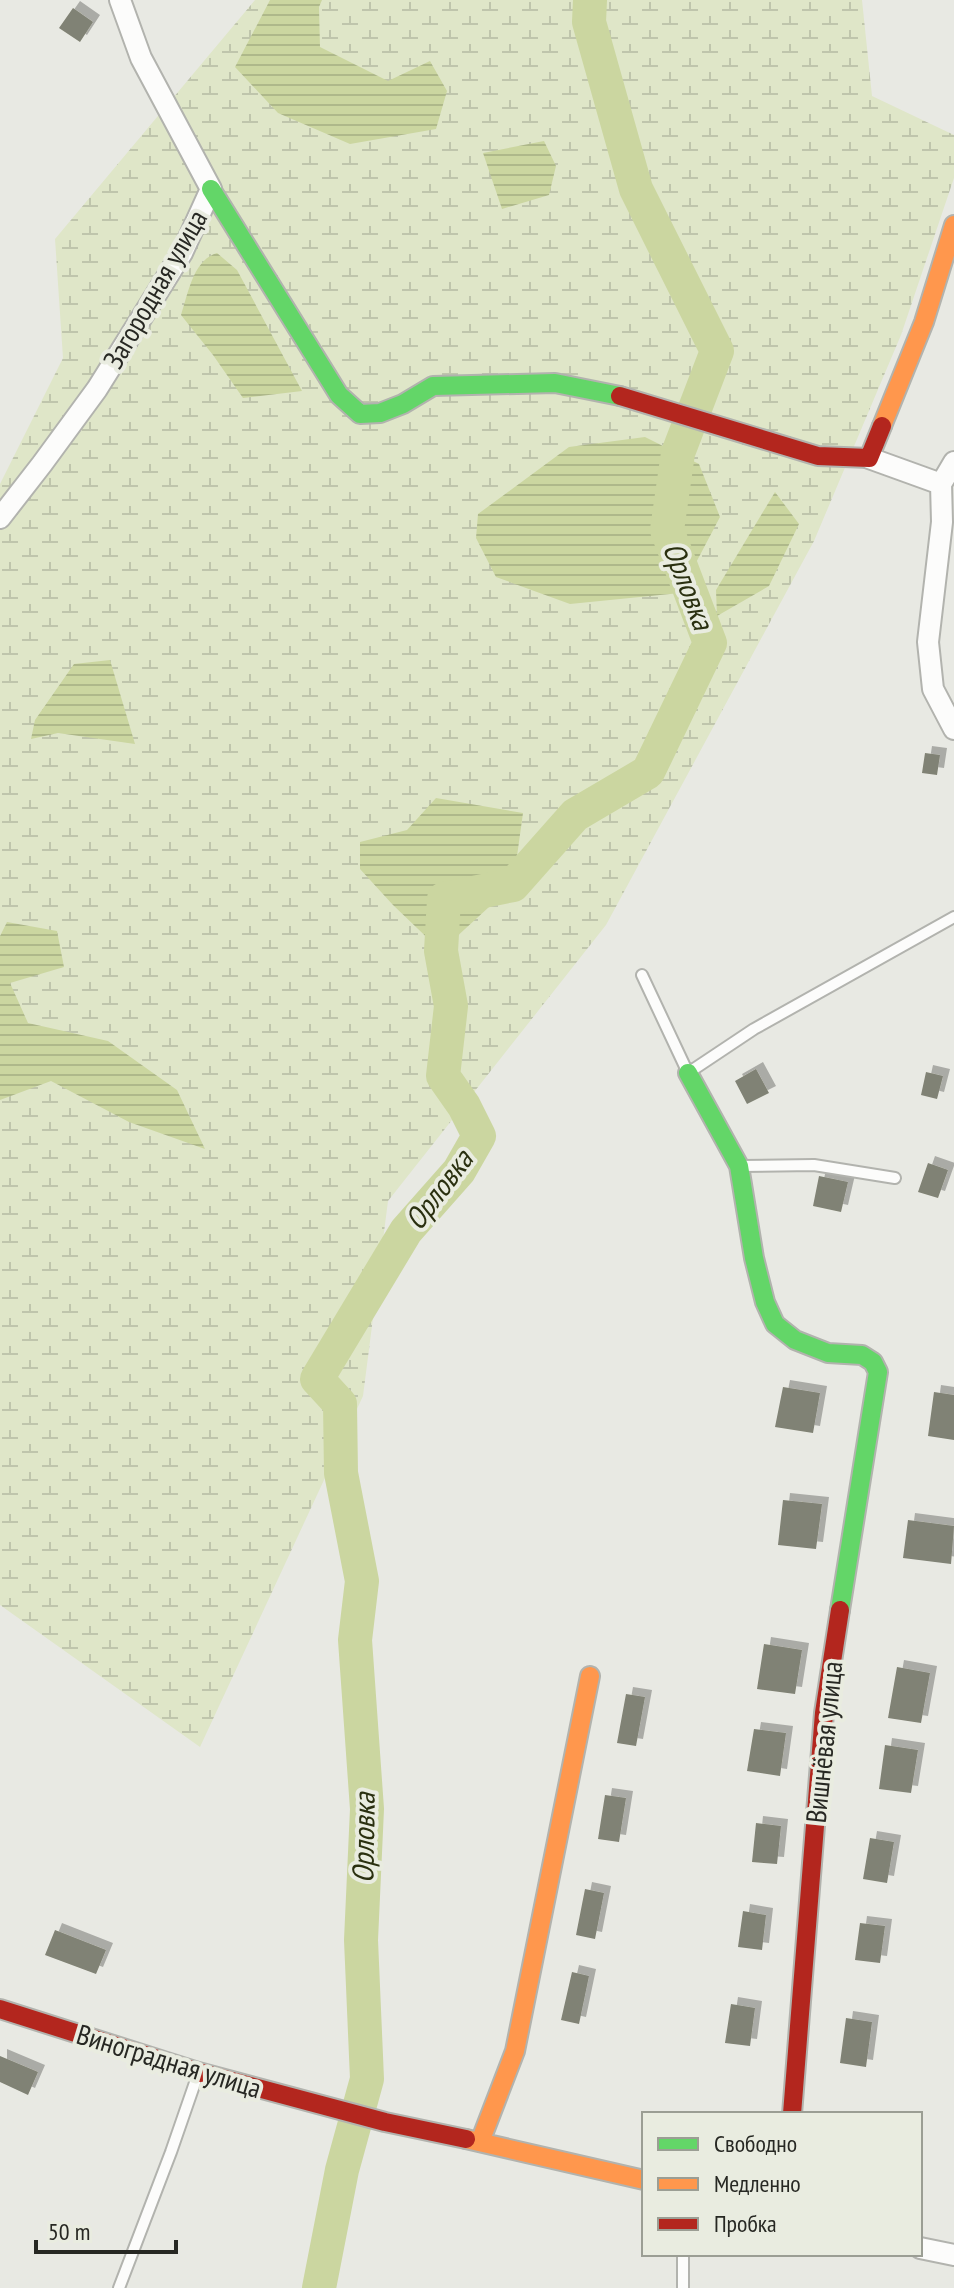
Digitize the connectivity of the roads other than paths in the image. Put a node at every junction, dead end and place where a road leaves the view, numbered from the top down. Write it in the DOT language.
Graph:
graph roads {
  1 [pos="120,0"];
  2 [pos="211,189"];
  3 [pos="954,225"];
  4 [pos="869,458"];
  5 [pos="954,462"];
  6 [pos="941,484"];
  7 [pos="0,518"];
  8 [pos="954,729"];
  9 [pos="954,917"];
  10 [pos="642,975"];
  11 [pos="688,1073"];
  12 [pos="739,1166"];
  13 [pos="895,1178"];
  14 [pos="590,1676"];
  15 [pos="0,2009"];
  16 [pos="198,2072"];
  17 [pos="792,2112"];
  18 [pos="480,2142"];
  19 [pos="642,2180"];
  20 [pos="922,2248"];
  21 [pos="954,2255"];
  22 [pos="683,2256"];
  23 [pos="119,2288"];
  24 [pos="683,2288"];
  1 -- 2 [label="street, Загородная улица"];
  2 -- 4 [label="street"];
  2 -- 7 [label="street, Загородная улица"];
  3 -- 4 [label="street"];
  4 -- 6 [label="street"];
  5 -- 6 [label="street"];
  6 -- 8 [label="street"];
  9 -- 11 [label="lane"];
  10 -- 11 [label="lane"];
  11 -- 12 [label="street"];
  12 -- 13 [label="lane"];
  12 -- 17 [label="street, Вишнёвая улица"];
  14 -- 18 [label="street"];
  15 -- 16 [label="street, Виноградная улица"];
  16 -- 18 [label="street, Виноградная улица"];
  16 -- 23 [label="lane"];
  18 -- 19 [label="street"];
  20 -- 21 [label="street"];
  22 -- 24 [label="lane"];
}
